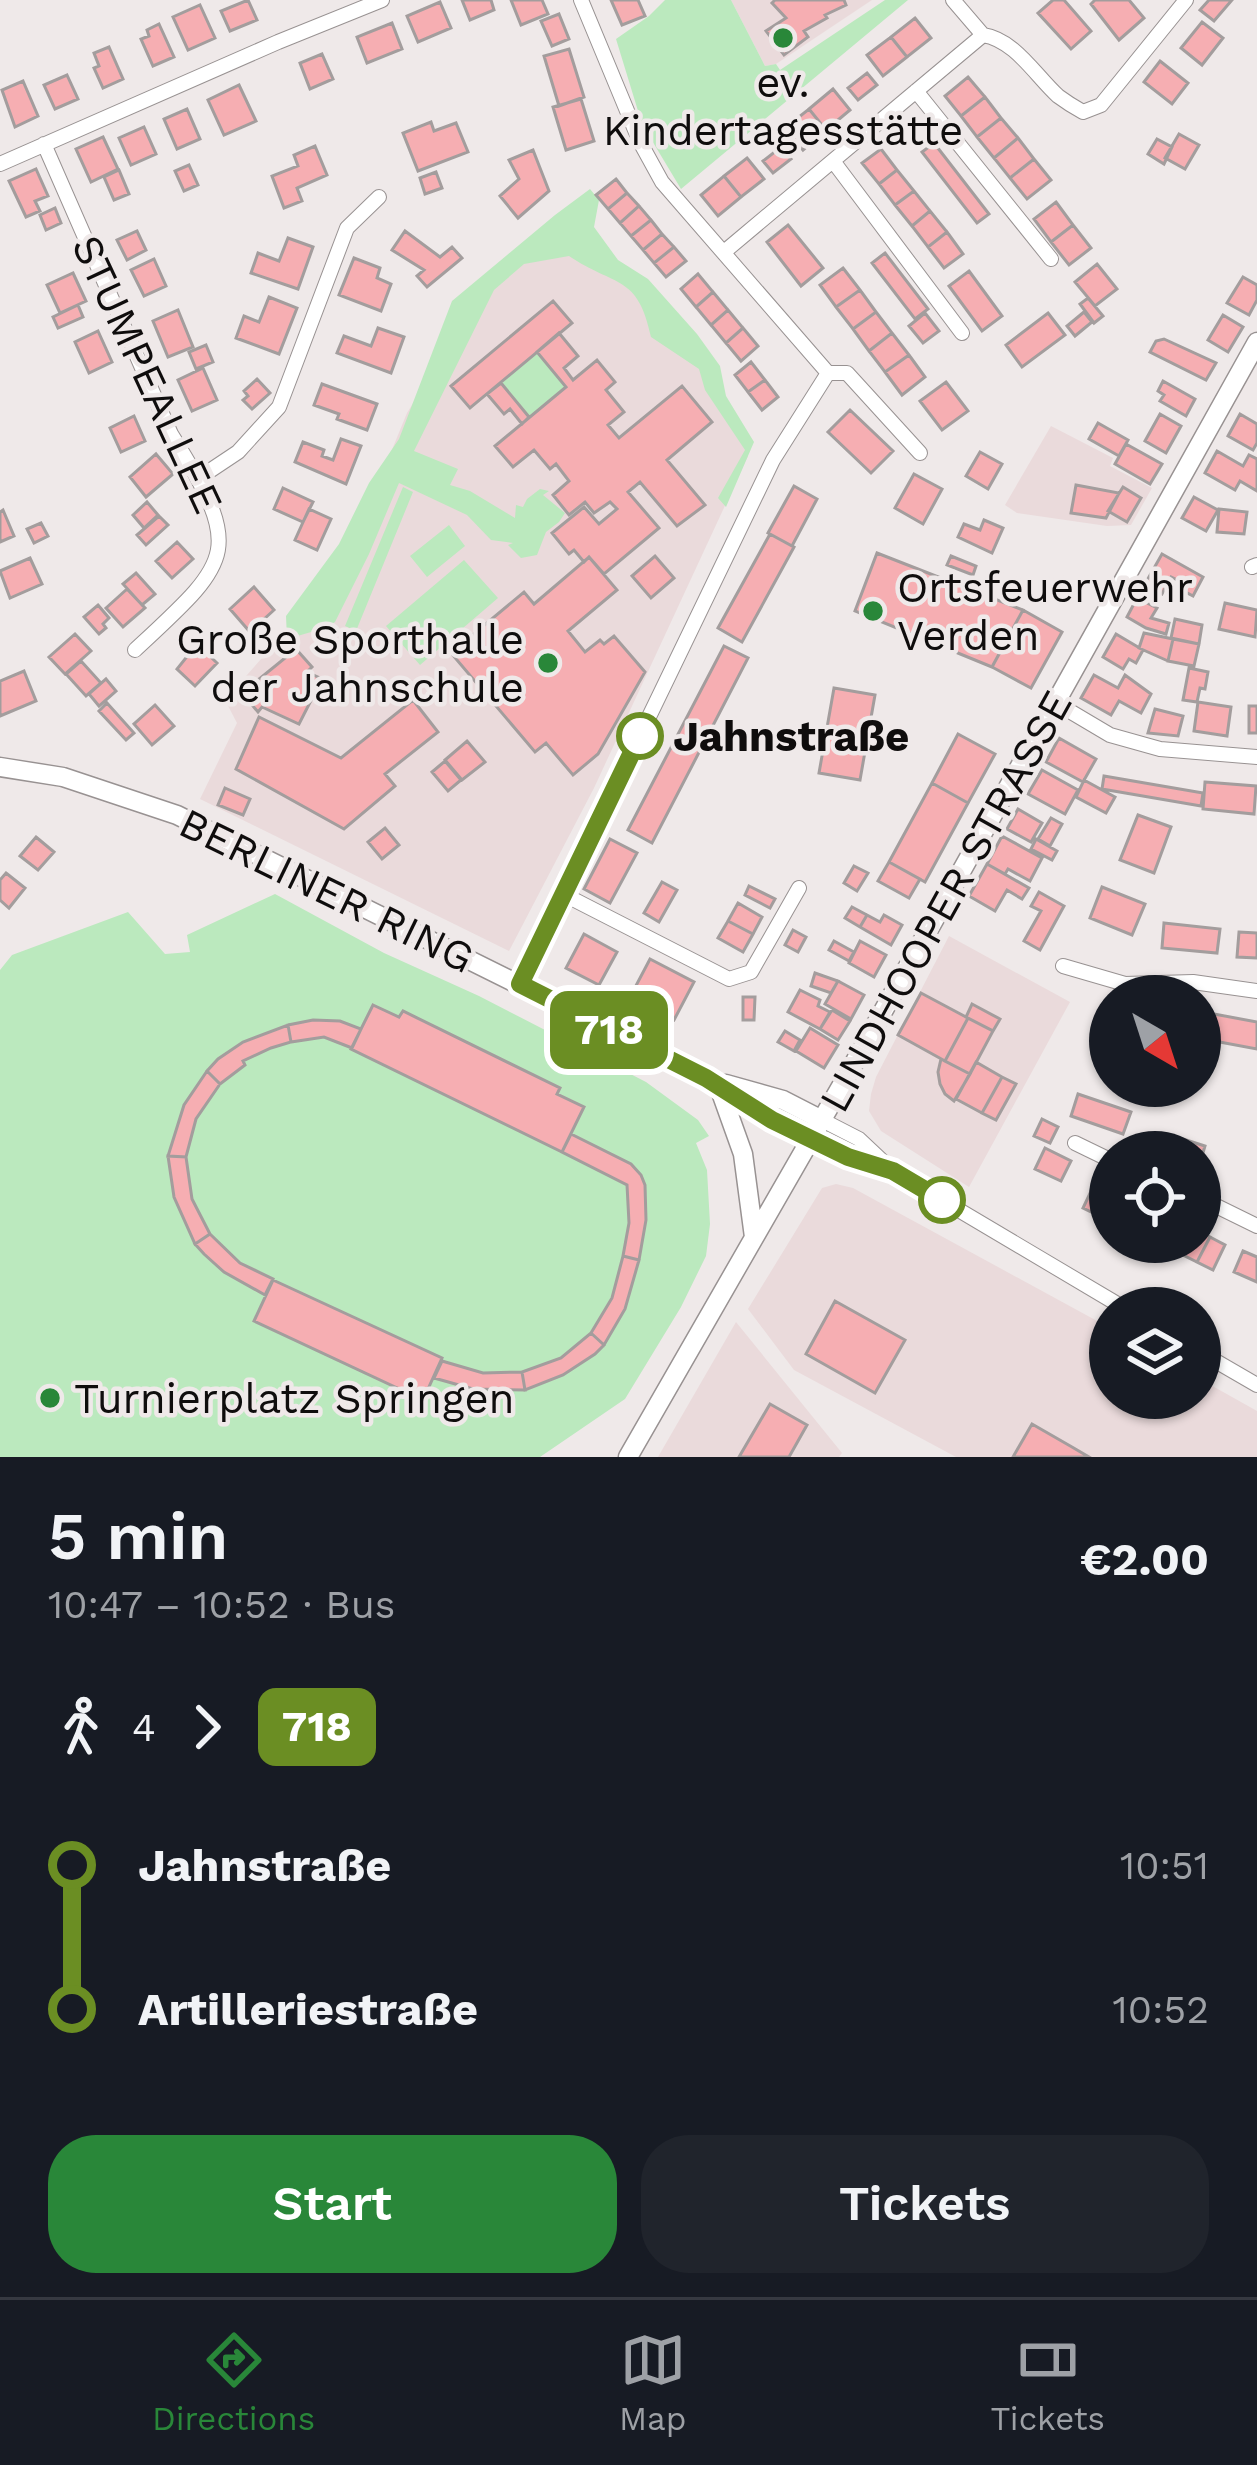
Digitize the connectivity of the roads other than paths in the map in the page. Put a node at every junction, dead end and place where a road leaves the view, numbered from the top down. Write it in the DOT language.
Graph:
graph roads {
  1 [pos="382,0"];
  2 [pos="581,0"];
  3 [pos="953,0"];
  4 [pos="1186,0"];
  5 [pos="983,34"];
  6 [pos="916,91"];
  7 [pos="44,144"];
  8 [pos="832,161"];
  9 [pos="0,164"];
  10 [pos="379,197"];
  11 [pos="724,252"];
  12 [pos="1051,260"];
  13 [pos="962,333"];
  14 [pos="1257,342"];
  15 [pos="828,374"];
  16 [pos="920,453"];
  17 [pos="199,478"];
  18 [pos="135,650"];
  19 [pos="1056,703"];
  20 [pos="1257,757"];
  21 [pos="0,767"];
  22 [pos="799,888"];
  23 [pos="563,894"];
  24 [pos="1063,966"];
  25 [pos="520,984"];
  26 [pos="1257,991"];
  27 [pos="713,1083"];
  28 [pos="823,1120"];
  29 [pos="811,1139"];
  30 [pos="1076,1143"];
  31 [pos="1089,1150"];
  32 [pos="893,1171"];
  33 [pos="1221,1208"];
  34 [pos="1257,1226"];
  35 [pos="754,1237"];
  36 [pos="1089,1287"];
  37 [pos="1221,1364"];
  38 [pos="1257,1384"];
  39 [pos="628,1457"];
  1 -- 7 [label="street"];
  2 -- 11 [label="street"];
  3 -- 5 [label="street"];
  4 -- 5 [label="street"];
  5 -- 6 [label="street"];
  6 -- 8 [label="street"];
  6 -- 12 [label="street"];
  7 -- 9 [label="street"];
  7 -- 17 [label="street, STUMPEALLEE"];
  8 -- 11 [label="street"];
  8 -- 13 [label="street"];
  10 -- 17 [label="street"];
  11 -- 15 [label="street"];
  14 -- 19 [label="main road, LINDHOOPER STRASSE"];
  15 -- 16 [label="street"];
  15 -- 23 [label="street"];
  17 -- 18 [label="street, STUMPEALLEE"];
  19 -- 20 [label="street"];
  19 -- 28 [label="main road, LINDHOOPER STRASSE"];
  21 -- 25 [label="main road, BERLINER RING"];
  22 -- 23 [label="street"];
  23 -- 25 [label="street"];
  24 -- 26 [label="street"];
  25 -- 27 [label="main road, BERLINER RING"];
  27 -- 28 [label="main road, BERLINER RING"];
  27 -- 29 [label="main road, BERLINER RING"];
  27 -- 35 [label="main road"];
  28 -- 29 [label="main road, LINDHOOPER STRASSE"];
  28 -- 32 [label="street"];
  29 -- 32 [label="street"];
  29 -- 35 [label="main road, LINDHOOPER STRASSE"];
  30 -- 31 [label="street"];
  32 -- 36 [label="street"];
  33 -- 34 [label="street"];
  35 -- 39 [label="main road, LINDHOOPER STRASSE"];
  37 -- 38 [label="street"];
}
